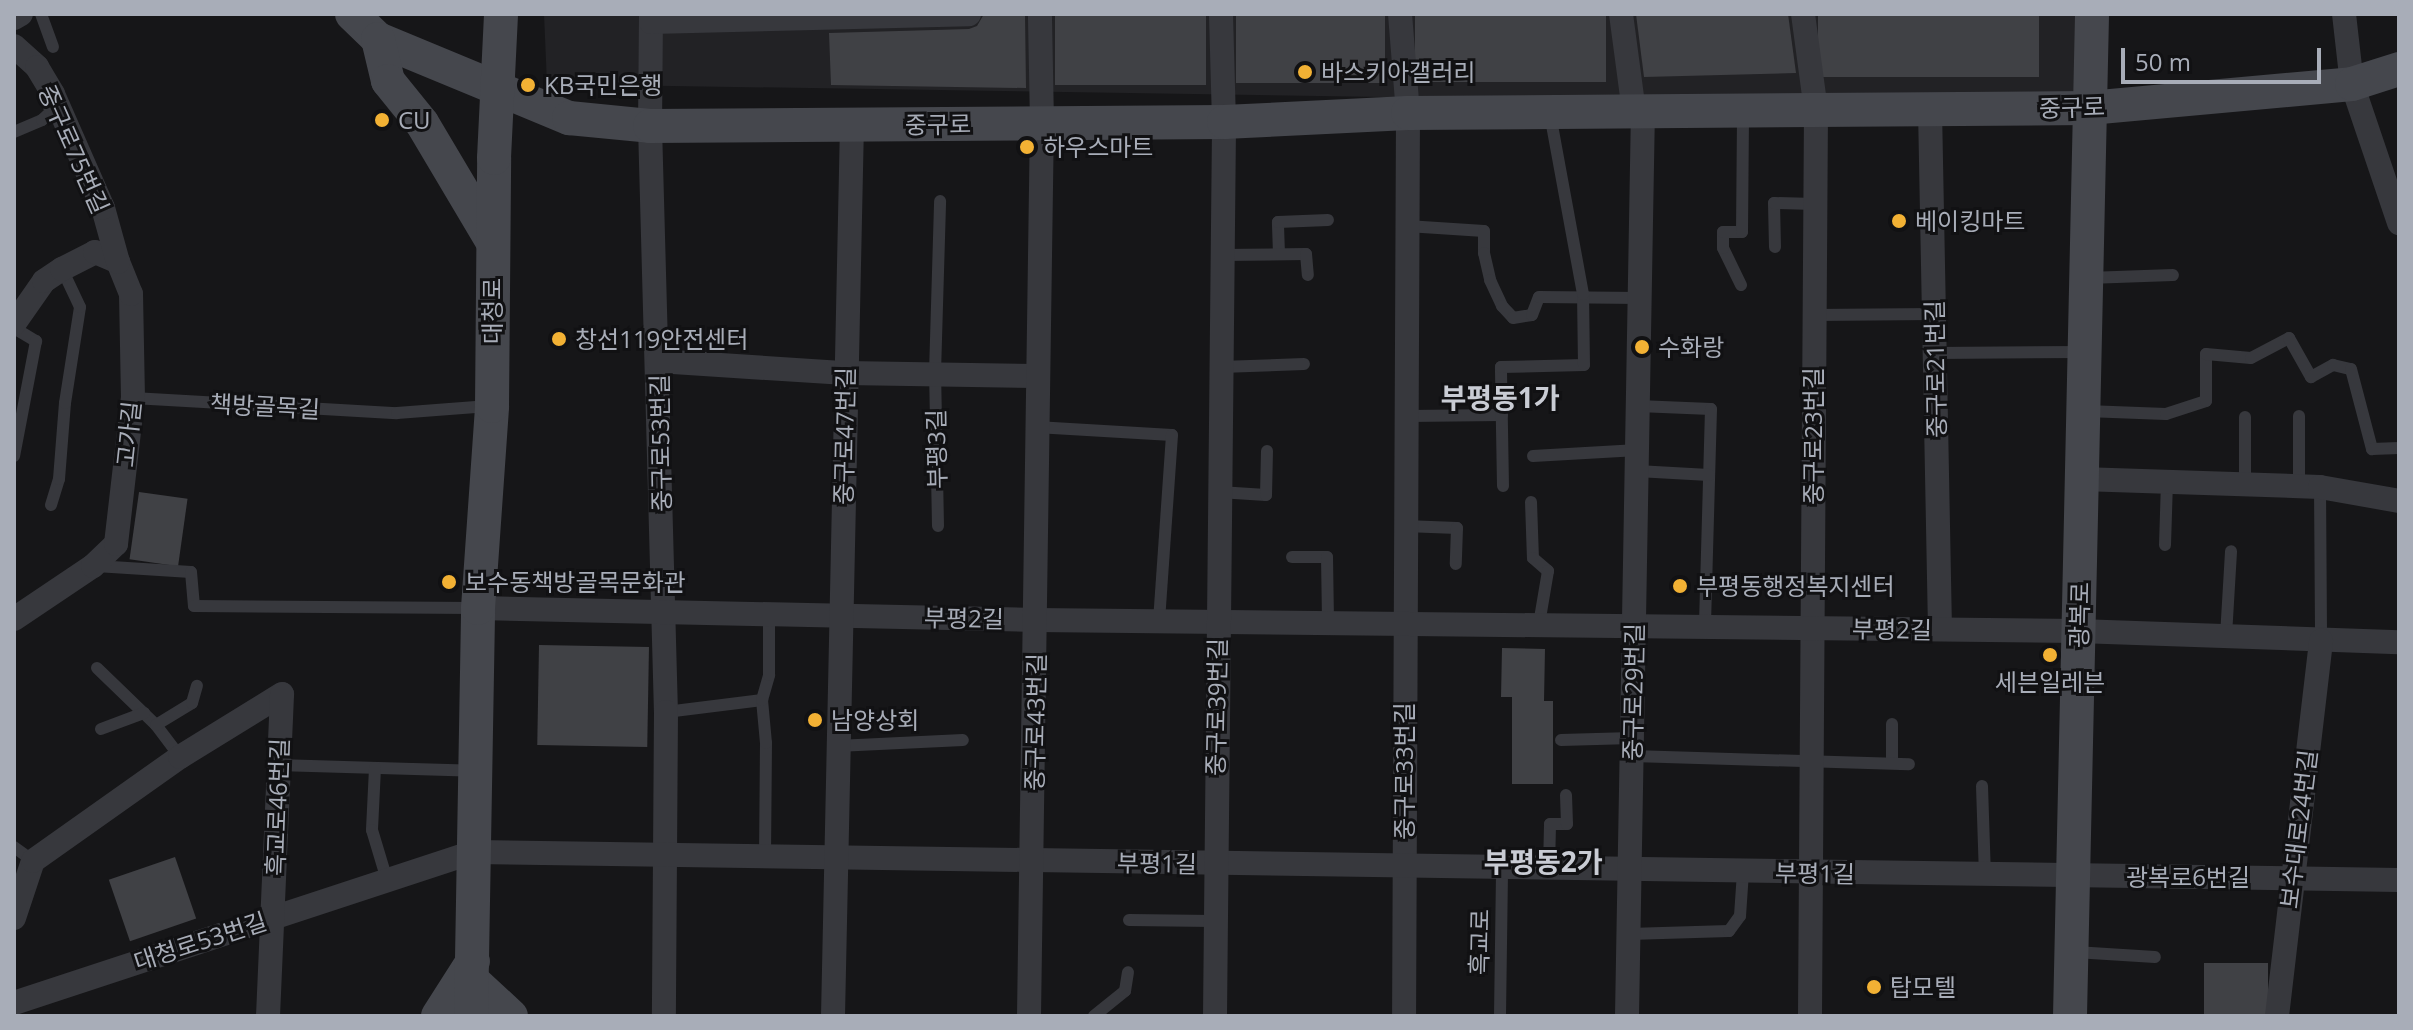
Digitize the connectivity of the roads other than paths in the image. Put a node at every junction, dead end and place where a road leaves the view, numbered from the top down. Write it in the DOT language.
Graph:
graph roads {
  1 [pos="21,14"];
  2 [pos="41,14"];
  3 [pos="352,14"];
  4 [pos="501,14"];
  5 [pos="969,14"];
  6 [pos="1040,14"];
  7 [pos="1221,14"];
  8 [pos="1400,14"];
  9 [pos="1621,14"];
  10 [pos="1803,14"];
  11 [pos="2092,14"];
  12 [pos="2344,14"];
  13 [pos="14,18"];
  14 [pos="651,18"];
  15 [pos="381,27"];
  16 [pos="14,46"];
  17 [pos="53,47"];
  18 [pos="45,69"];
  19 [pos="2399,69"];
  20 [pos="2352,84"];
  21 [pos="498,91"];
  22 [pos="2089,108"];
  23 [pos="1930,109"];
  24 [pos="1816,110"];
  25 [pos="1639,111"];
  26 [pos="1743,111"];
  27 [pos="1550,112"];
  28 [pos="1408,113"];
  29 [pos="1224,122"];
  30 [pos="1042,123"];
  31 [pos="852,125"];
  32 [pos="650,126"];
  33 [pos="14,132"];
  34 [pos="940,201"];
  35 [pos="1815,204"];
  36 [pos="1328,220"];
  37 [pos="2399,223"];
  38 [pos="1407,226"];
  39 [pos="492,242"];
  40 [pos="1775,247"];
  41 [pos="1279,254"];
  42 [pos="1222,255"];
  43 [pos="118,262"];
  44 [pos="62,269"];
  45 [pos="1308,275"];
  46 [pos="2173,275"];
  47 [pos="2085,278"];
  48 [pos="1741,285"];
  49 [pos="1583,294"];
  50 [pos="1640,298"];
  51 [pos="1934,314"];
  52 [pos="1814,315"];
  53 [pos="15,322"];
  54 [pos="2084,352"];
  55 [pos="1935,353"];
  56 [pos="658,361"];
  57 [pos="1304,364"];
  58 [pos="1221,367"];
  59 [pos="846,373"];
  60 [pos="935,373"];
  61 [pos="1036,376"];
  62 [pos="133,398"];
  63 [pos="492,406"];
  64 [pos="1638,406"];
  65 [pos="2083,411"];
  66 [pos="1502,415"];
  67 [pos="1408,416"];
  68 [pos="2299,416"];
  69 [pos="2245,417"];
  70 [pos="1035,427"];
  71 [pos="2399,448"];
  72 [pos="1267,451"];
  73 [pos="14,456"];
  74 [pos="1533,456"];
  75 [pos="1637,461"];
  76 [pos="1709,475"];
  77 [pos="2081,479"];
  78 [pos="2167,481"];
  79 [pos="2245,485"];
  80 [pos="1503,486"];
  81 [pos="2310,487"];
  82 [pos="1219,492"];
  83 [pos="2399,501"];
  84 [pos="1531,502"];
  85 [pos="51,505"];
  86 [pos="938,526"];
  87 [pos="1405,526"];
  88 [pos="2165,545"];
  89 [pos="2231,551"];
  90 [pos="1292,557"];
  91 [pos="1456,564"];
  92 [pos="93,566"];
  93 [pos="478,608"];
  94 [pos="664,613"];
  95 [pos="769,614"];
  96 [pos="840,615"];
  97 [pos="14,619"];
  98 [pos="1159,619"];
  99 [pos="1036,620"];
  100 [pos="1217,620"];
  101 [pos="1328,621"];
  102 [pos="1539,624"];
  103 [pos="1404,625"];
  104 [pos="1634,625"];
  105 [pos="1705,626"];
  106 [pos="1812,627"];
  107 [pos="1940,629"];
  108 [pos="2078,631"];
  109 [pos="2226,636"];
  110 [pos="2321,641"];
  111 [pos="2399,642"];
  112 [pos="97,668"];
  113 [pos="197,686"];
  114 [pos="762,700"];
  115 [pos="666,712"];
  116 [pos="144,713"];
  117 [pos="1892,724"];
  118 [pos="156,725"];
  119 [pos="101,729"];
  120 [pos="963,740"];
  121 [pos="1561,740"];
  122 [pos="837,746"];
  123 [pos="1632,747"];
  124 [pos="180,757"];
  125 [pos="1811,763"];
  126 [pos="1892,763"];
  127 [pos="1909,764"];
  128 [pos="277,765"];
  129 [pos="375,768"];
  130 [pos="474,771"];
  131 [pos="1982,786"];
  132 [pos="1566,795"];
  133 [pos="474,852"];
  134 [pos="24,854"];
  135 [pos="666,856"];
  136 [pos="765,857"];
  137 [pos="835,858"];
  138 [pos="1034,862"];
  139 [pos="1214,864"];
  140 [pos="1404,867"];
  141 [pos="1502,868"];
  142 [pos="1549,869"];
  143 [pos="1630,870"];
  144 [pos="1743,872"];
  145 [pos="1810,873"];
  146 [pos="1985,875"];
  147 [pos="2073,877"];
  148 [pos="2292,877"];
  149 [pos="387,880"];
  150 [pos="2399,880"];
  151 [pos="274,917"];
  152 [pos="14,918"];
  153 [pos="1129,920"];
  154 [pos="1213,921"];
  155 [pos="1629,934"];
  156 [pos="2072,952"];
  157 [pos="2155,957"];
  158 [pos="472,971"];
  159 [pos="1128,972"];
  160 [pos="16,998"];
  161 [pos="268,1016"];
  162 [pos="438,1016"];
  163 [pos="471,1016"];
  164 [pos="511,1016"];
  165 [pos="664,1016"];
  166 [pos="833,1016"];
  167 [pos="1029,1016"];
  168 [pos="1094,1016"];
  169 [pos="1215,1016"];
  170 [pos="1404,1016"];
  171 [pos="1500,1016"];
  172 [pos="1627,1016"];
  173 [pos="1810,1016"];
  174 [pos="2070,1016"];
  175 [pos="2277,1016"];
  1 -- 13 [label="street"];
  2 -- 17 [label="lane"];
  3 -- 15 [label="main road, 중구로"];
  4 -- 21 [label="main road, 대청로"];
  5 -- 14 [label="street"];
  6 -- 30 [label="street, 중구로43번길"];
  7 -- 29 [label="street, 중구로39번길"];
  8 -- 28 [label="street, 중구로33번길"];
  9 -- 25 [label="street, 중구로29번길"];
  10 -- 24 [label="street, 중구로23번길"];
  11 -- 22 [label="main road, 광복로"];
  12 -- 20 [label="street"];
  14 -- 32 [label="street, 중구로53번길"];
  15 -- 21 [label="main road, 중구로"];
  15 -- 39 [label="main road"];
  16 -- 43 [label="street, 중구로75번길, bridge"];
  18 -- 33 [label="lane"];
  19 -- 20 [label="main road, 중구로"];
  20 -- 22 [label="main road, 중구로"];
  20 -- 37 [label="street"];
  21 -- 32 [label="main road, 중구로"];
  21 -- 39 [label="main road, 대청로"];
  22 -- 23 [label="main road, 중구로"];
  22 -- 47 [label="main road, 광복로"];
  23 -- 24 [label="main road, 중구로"];
  23 -- 51 [label="street, 중구로21번길"];
  24 -- 26 [label="main road, 중구로"];
  24 -- 35 [label="street, 중구로23번길"];
  25 -- 26 [label="main road, 중구로"];
  25 -- 27 [label="main road, 중구로"];
  25 -- 50 [label="street, 중구로29번길"];
  26 -- 48 [label="lane"];
  27 -- 28 [label="main road, 중구로"];
  27 -- 49 [label="lane"];
  28 -- 29 [label="main road, 중구로"];
  28 -- 38 [label="street, 중구로33번길"];
  29 -- 30 [label="main road, 중구로"];
  29 -- 42 [label="street, 중구로39번길"];
  30 -- 31 [label="main road, 중구로"];
  30 -- 61 [label="street, 중구로43번길"];
  31 -- 32 [label="main road, 중구로"];
  31 -- 59 [label="street, 중구로47번길"];
  32 -- 56 [label="street, 중구로53번길"];
  34 -- 60 [label="lane"];
  35 -- 40 [label="lane"];
  35 -- 52 [label="street, 중구로23번길"];
  36 -- 41 [label="lane"];
  38 -- 49 [label="lane"];
  38 -- 67 [label="street, 중구로33번길"];
  39 -- 63 [label="main road, 대청로"];
  41 -- 42 [label="lane"];
  41 -- 45 [label="lane"];
  42 -- 58 [label="street, 중구로39번길"];
  43 -- 44 [label="street"];
  43 -- 62 [label="street, 고가길"];
  44 -- 53 [label="street"];
  44 -- 85 [label="lane"];
  46 -- 47 [label="lane"];
  47 -- 54 [label="main road, 광복로"];
  49 -- 50 [label="lane"];
  49 -- 66 [label="lane"];
  50 -- 64 [label="street, 중구로29번길"];
  51 -- 52 [label="lane"];
  51 -- 55 [label="street, 중구로21번길"];
  52 -- 106 [label="street, 중구로23번길"];
  53 -- 73 [label="lane"];
  54 -- 55 [label="lane"];
  54 -- 65 [label="main road, 광복로"];
  55 -- 107 [label="street, 중구로21번길"];
  56 -- 59 [label="street, 부평3길"];
  56 -- 94 [label="street, 중구로53번길"];
  57 -- 58 [label="lane"];
  58 -- 82 [label="street, 중구로39번길"];
  59 -- 60 [label="street, 부평3길"];
  59 -- 96 [label="street, 중구로47번길"];
  60 -- 61 [label="street, 부평3길"];
  60 -- 86 [label="lane, 부평3길"];
  61 -- 70 [label="street, 중구로43번길"];
  62 -- 63 [label="lane, 책방골목길"];
  62 -- 92 [label="street, 고가길"];
  63 -- 93 [label="main road, 대청로"];
  64 -- 75 [label="street, 중구로29번길"];
  64 -- 76 [label="lane"];
  65 -- 71 [label="lane"];
  65 -- 77 [label="main road, 광복로"];
  66 -- 67 [label="lane"];
  66 -- 80 [label="lane"];
  67 -- 87 [label="street, 중구로33번길"];
  68 -- 81 [label="lane"];
  69 -- 79 [label="lane"];
  70 -- 98 [label="lane"];
  70 -- 99 [label="street, 중구로43번길"];
  72 -- 82 [label="lane"];
  74 -- 75 [label="lane"];
  75 -- 76 [label="lane"];
  75 -- 104 [label="street, 중구로29번길"];
  76 -- 105 [label="lane"];
  77 -- 78 [label="street"];
  77 -- 108 [label="main road, 광복로"];
  78 -- 79 [label="street"];
  78 -- 88 [label="lane"];
  79 -- 81 [label="street"];
  81 -- 83 [label="street"];
  81 -- 110 [label="lane"];
  82 -- 100 [label="street, 중구로39번길"];
  84 -- 102 [label="lane"];
  87 -- 91 [label="lane"];
  87 -- 103 [label="street, 중구로33번길"];
  89 -- 109 [label="lane"];
  90 -- 101 [label="lane"];
  92 -- 93 [label="lane"];
  92 -- 97 [label="street, 고가길"];
  93 -- 94 [label="street, 부평2길"];
  93 -- 130 [label="main road, 대청로"];
  94 -- 95 [label="street, 부평2길"];
  94 -- 115 [label="street, 중구로53번길"];
  95 -- 96 [label="street, 부평2길"];
  95 -- 114 [label="lane"];
  96 -- 99 [label="street, 부평2길"];
  96 -- 122 [label="street, 중구로47번길"];
  98 -- 99 [label="street, 부평2길"];
  98 -- 100 [label="street, 부평2길"];
  99 -- 138 [label="street, 중구로43번길"];
  100 -- 101 [label="street, 부평2길"];
  100 -- 139 [label="street, 중구로39번길"];
  101 -- 103 [label="street, 부평2길"];
  102 -- 103 [label="street, 부평2길"];
  102 -- 104 [label="street, 부평2길"];
  103 -- 140 [label="street, 중구로33번길"];
  104 -- 105 [label="street, 부평2길"];
  104 -- 123 [label="street, 중구로29번길"];
  105 -- 106 [label="street, 부평2길"];
  106 -- 107 [label="street, 부평2길"];
  106 -- 125 [label="street, 중구로23번길"];
  107 -- 108 [label="street, 부평2길"];
  108 -- 109 [label="street, 부평2길"];
  108 -- 147 [label="main road, 광복로"];
  109 -- 110 [label="street, 부평2길"];
  110 -- 111 [label="street, 부평2길"];
  110 -- 148 [label="street, 보수대로24번길"];
  112 -- 116 [label="lane"];
  113 -- 118 [label="lane"];
  114 -- 115 [label="lane"];
  114 -- 136 [label="lane"];
  115 -- 135 [label="street, 중구로53번길"];
  116 -- 118 [label="lane"];
  116 -- 119 [label="lane"];
  117 -- 126 [label="lane"];
  118 -- 124 [label="lane"];
  120 -- 122 [label="lane"];
  121 -- 123 [label="lane"];
  122 -- 137 [label="street, 중구로47번길"];
  123 -- 125 [label="lane"];
  123 -- 143 [label="street, 중구로29번길"];
  124 -- 128 [label="street, 흑교로46번길"];
  124 -- 134 [label="street"];
  125 -- 126 [label="lane"];
  125 -- 145 [label="street, 중구로23번길"];
  126 -- 127 [label="lane"];
  128 -- 129 [label="lane"];
  128 -- 151 [label="street, 흑교로46번길"];
  129 -- 130 [label="lane"];
  129 -- 149 [label="lane"];
  130 -- 133 [label="main road, 대청로"];
  131 -- 146 [label="lane"];
  132 -- 142 [label="lane"];
  133 -- 135 [label="street, 부평1길"];
  133 -- 149 [label="street, 대청로53번길"];
  133 -- 158 [label="main road, 대청로"];
  134 -- 152 [label="street"];
  135 -- 136 [label="street, 부평1길"];
  135 -- 165 [label="street, 중구로53번길"];
  136 -- 137 [label="street, 부평1길"];
  137 -- 138 [label="street, 부평1길"];
  137 -- 166 [label="street, 중구로47번길"];
  138 -- 139 [label="street, 부평1길"];
  138 -- 167 [label="street, 중구로43번길"];
  139 -- 140 [label="street, 부평1길"];
  139 -- 154 [label="street, 중구로39번길"];
  140 -- 141 [label="street, 부평1길"];
  140 -- 170 [label="street, 중구로33번길"];
  141 -- 142 [label="street, 부평1길"];
  141 -- 171 [label="lane, 흑교로"];
  142 -- 143 [label="street, 부평1길"];
  143 -- 144 [label="street, 부평1길"];
  143 -- 155 [label="street, 중구로29번길"];
  144 -- 145 [label="street, 부평1길"];
  144 -- 155 [label="lane"];
  145 -- 146 [label="street, 부평1길"];
  145 -- 173 [label="street, 중구로23번길"];
  146 -- 147 [label="street, 부평1길"];
  147 -- 148 [label="street, 광복로6번길"];
  147 -- 156 [label="main road, 광복로"];
  148 -- 150 [label="street, 광복로6번길"];
  148 -- 175 [label="street, 보수대로24번길"];
  149 -- 151 [label="street, 대청로53번길"];
  151 -- 160 [label="street, 대청로53번길"];
  151 -- 161 [label="street, 흑교로46번길"];
  153 -- 154 [label="lane"];
  154 -- 169 [label="street, 중구로39번길"];
  155 -- 172 [label="street, 중구로29번길"];
  156 -- 157 [label="lane"];
  156 -- 174 [label="main road, 광복로"];
  158 -- 162 [label="main road"];
  158 -- 163 [label="main road, 대청로"];
  158 -- 164 [label="main road"];
  159 -- 168 [label="lane"];
}
